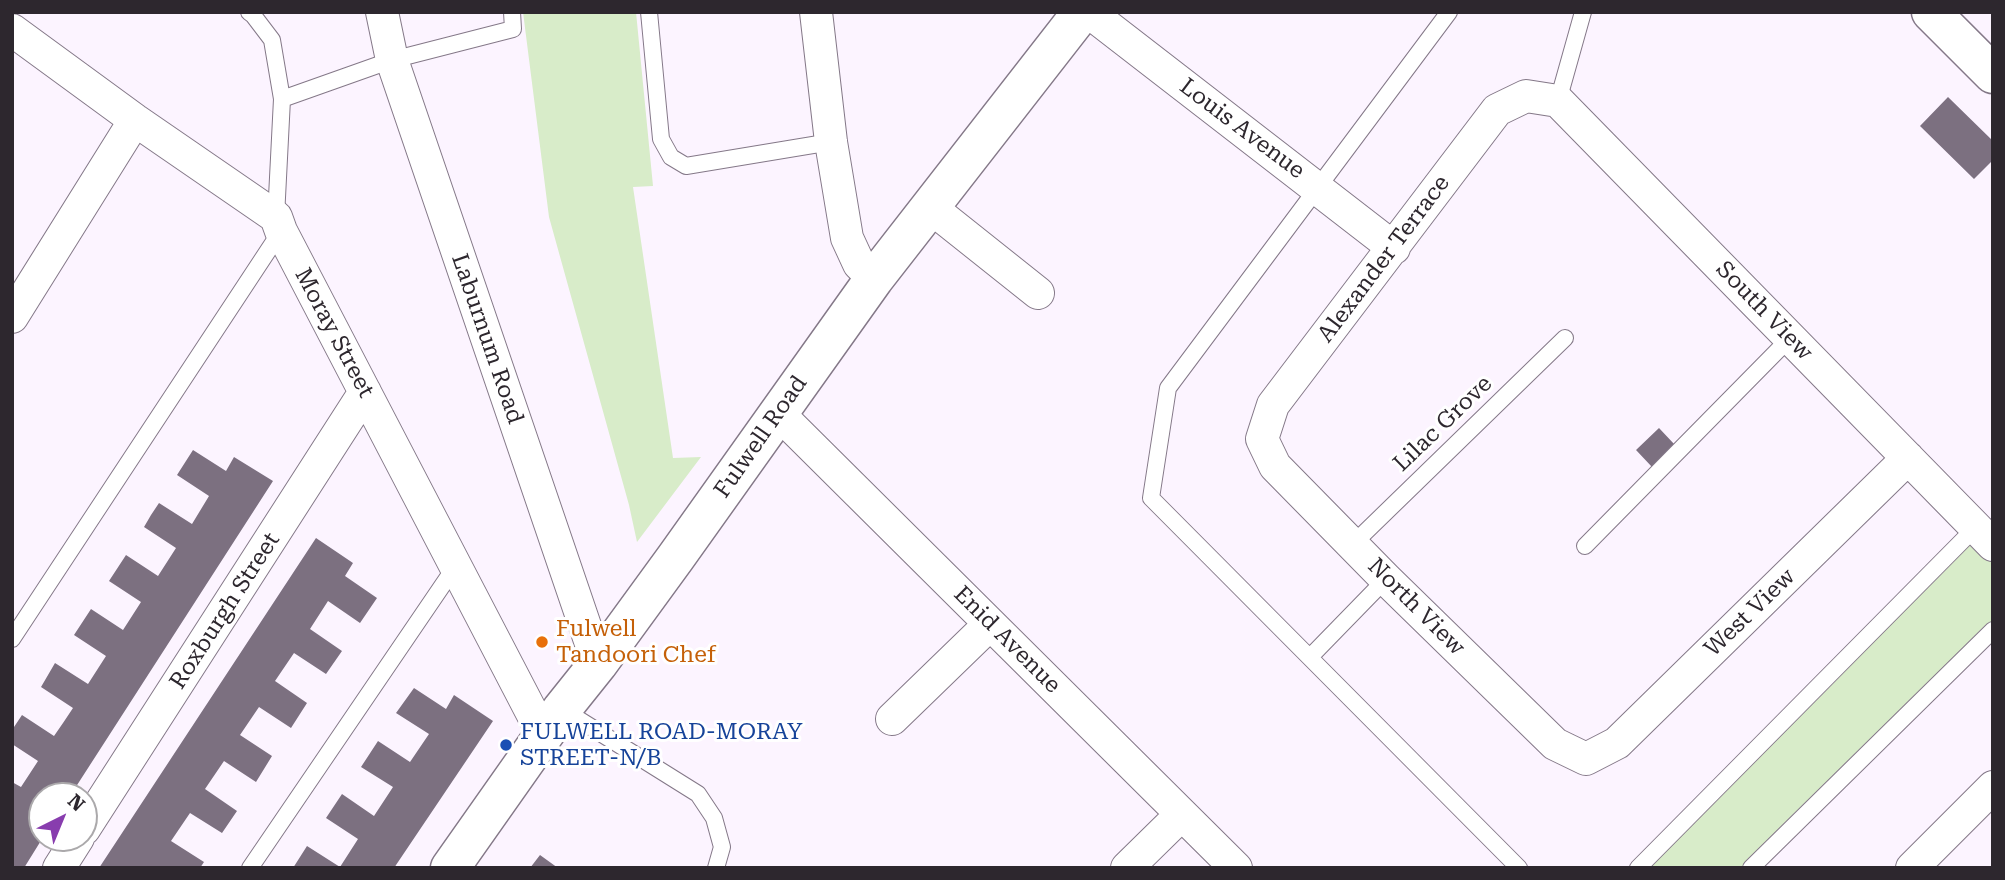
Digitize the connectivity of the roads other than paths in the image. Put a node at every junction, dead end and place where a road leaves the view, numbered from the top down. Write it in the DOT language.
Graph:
graph roads {
  1 [pos="248,12"];
  2 [pos="382,12"];
  3 [pos="512,12"];
  4 [pos="649,12"];
  5 [pos="816,12"];
  6 [pos="1082,12"];
  7 [pos="1089,12"];
  8 [pos="1449,12"];
  9 [pos="1583,12"];
  10 [pos="1931,12"];
  11 [pos="12,30"];
  12 [pos="392,60"];
  13 [pos="1993,74"];
  14 [pos="282,99"];
  15 [pos="1558,100"];
  16 [pos="135,120"];
  17 [pos="831,142"];
  18 [pos="1318,188"];
  19 [pos="930,207"];
  20 [pos="278,224"];
  21 [pos="1394,248"];
  22 [pos="874,279"];
  23 [pos="1038,293"];
  24 [pos="12,317"];
  25 [pos="1564,338"];
  26 [pos="1790,338"];
  27 [pos="365,392"];
  28 [pos="778,413"];
  29 [pos="1262,439"];
  30 [pos="1908,458"];
  31 [pos="1984,536"];
  32 [pos="1353,544"];
  33 [pos="1585,546"];
  34 [pos="455,567"];
  35 [pos="1386,579"];
  36 [pos="990,624"];
  37 [pos="1993,629"];
  38 [pos="12,639"];
  39 [pos="1310,657"];
  40 [pos="598,664"];
  41 [pos="892,719"];
  42 [pos="553,723"];
  43 [pos="1586,759"];
  44 [pos="1993,787"];
  45 [pos="98,807"];
  46 [pos="1181,815"];
  47 [pos="69,852"];
  48 [pos="59,868"];
  49 [pos="250,868"];
  50 [pos="450,868"];
  51 [pos="716,868"];
  52 [pos="1127,868"];
  53 [pos="1236,868"];
  54 [pos="1519,868"];
  55 [pos="1638,868"];
  56 [pos="1751,868"];
  57 [pos="1912,868"];
  1 -- 14 [label="lane"];
  2 -- 12 [label="street, Laburnum Road"];
  3 -- 12 [label="lane"];
  4 -- 17 [label="lane"];
  5 -- 17 [label="street"];
  6 -- 19 [label="street, Fulwell Road"];
  7 -- 18 [label="street, Louis Avenue"];
  8 -- 18 [label="lane"];
  9 -- 15 [label="lane"];
  10 -- 13 [label="street"];
  11 -- 16 [label="street, Moray Street"];
  12 -- 14 [label="lane"];
  12 -- 40 [label="street, Laburnum Road"];
  14 -- 20 [label="lane"];
  15 -- 21 [label="street, Alexander Terrace"];
  15 -- 26 [label="street, South View"];
  16 -- 20 [label="street, Moray Street"];
  16 -- 24 [label="street"];
  17 -- 22 [label="street"];
  18 -- 21 [label="street, Louis Avenue"];
  18 -- 39 [label="lane"];
  19 -- 22 [label="street, Fulwell Road"];
  19 -- 23 [label="street"];
  20 -- 27 [label="street, Moray Street"];
  20 -- 38 [label="lane"];
  21 -- 29 [label="street, Alexander Terrace"];
  22 -- 28 [label="street, Fulwell Road"];
  25 -- 32 [label="lane, Lilac Grove"];
  26 -- 30 [label="street, South View"];
  26 -- 33 [label="lane"];
  27 -- 34 [label="street, Moray Street"];
  27 -- 45 [label="street, Roxburgh Street"];
  28 -- 36 [label="street, Enid Avenue"];
  28 -- 40 [label="street, Fulwell Road"];
  29 -- 32 [label="street, North View"];
  30 -- 31 [label="street, South View"];
  30 -- 43 [label="street, West View"];
  31 -- 55 [label="lane"];
  32 -- 35 [label="street, North View"];
  34 -- 42 [label="street, Moray Street"];
  34 -- 49 [label="lane"];
  35 -- 39 [label="lane"];
  35 -- 43 [label="street, North View"];
  36 -- 41 [label="street"];
  36 -- 46 [label="street, Enid Avenue"];
  37 -- 56 [label="lane"];
  39 -- 54 [label="lane"];
  40 -- 42 [label="street, Fulwell Road"];
  42 -- 50 [label="street, Fulwell Road"];
  42 -- 51 [label="lane"];
  44 -- 57 [label="street"];
  46 -- 52 [label="street"];
  46 -- 53 [label="street, Enid Avenue"];
  47 -- 48 [label="street"];
}
